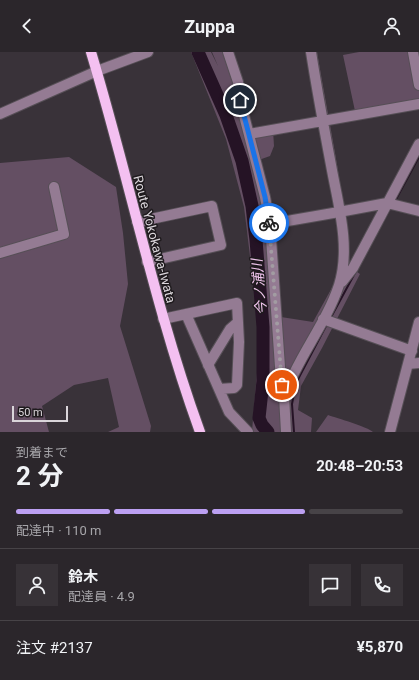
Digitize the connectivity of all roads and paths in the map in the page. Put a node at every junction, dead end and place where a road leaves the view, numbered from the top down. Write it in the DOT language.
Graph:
graph roads {
  1 [pos="92,52"];
  2 [pos="148,52"];
  3 [pos="228,52"];
  4 [pos="310,52"];
  5 [pos="413,52"];
  6 [pos="97,71"];
  7 [pos="419,85"];
  8 [pos="419,104"];
  9 [pos="0,114"];
  10 [pos="323,121"];
  11 [pos="249,134"];
  12 [pos="419,144"];
  13 [pos="54,187"];
  14 [pos="387,203"];
  15 [pos="419,211"];
  16 [pos="340,212"];
  17 [pos="137,222"];
  18 [pos="270,224"];
  19 [pos="0,253"];
  20 [pos="147,262"];
  21 [pos="339,285"];
  22 [pos="186,314"];
  23 [pos="163,319"];
  24 [pos="323,319"];
  25 [pos="238,322"];
  26 [pos="419,322"];
  27 [pos="412,351"];
  28 [pos="419,363"];
  29 [pos="408,364"];
  30 [pos="208,365"];
  31 [pos="219,389"];
  32 [pos="284,396"];
  33 [pos="200,432"];
  34 [pos="248,432"];
  35 [pos="286,432"];
  36 [pos="390,432"];
  1 -- 6 [label="main road, Route Yokokawa-Iwata"];
  2 -- 6 [label="street"];
  3 -- 11 [label="street"];
  4 -- 10 [label="street"];
  5 -- 7 [label="street"];
  6 -- 9 [label="street"];
  6 -- 17 [label="main road, Route Yokokawa-Iwata"];
  8 -- 10 [label="street"];
  10 -- 11 [label="street"];
  10 -- 16 [label="street"];
  11 -- 18 [label="street"];
  12 -- 14 [label="street"];
  13 -- 19 [label="street"];
  14 -- 15 [label="street"];
  14 -- 16 [label="street"];
  14 -- 21 [label="street"];
  16 -- 18 [label="street"];
  16 -- 21 [label="street"];
  17 -- 20 [label="main road, Route Yokokawa-Iwata"];
  17 -- 20 [label="street"];
  18 -- 32 [label="street"];
  20 -- 23 [label="main road, Route Yokokawa-Iwata"];
  21 -- 24 [label="street"];
  22 -- 23 [label="street"];
  22 -- 25 [label="street"];
  22 -- 30 [label="street"];
  23 -- 33 [label="main road, Route Yokokawa-Iwata"];
  24 -- 27 [label="street"];
  24 -- 32 [label="street"];
  25 -- 30 [label="street"];
  25 -- 31 [label="street"];
  26 -- 27 [label="street"];
  27 -- 29 [label="street"];
  28 -- 29 [label="street"];
  29 -- 36 [label="street"];
  30 -- 31 [label="street"];
  31 -- 34 [label="street"];
  32 -- 35 [label="street"];
}
